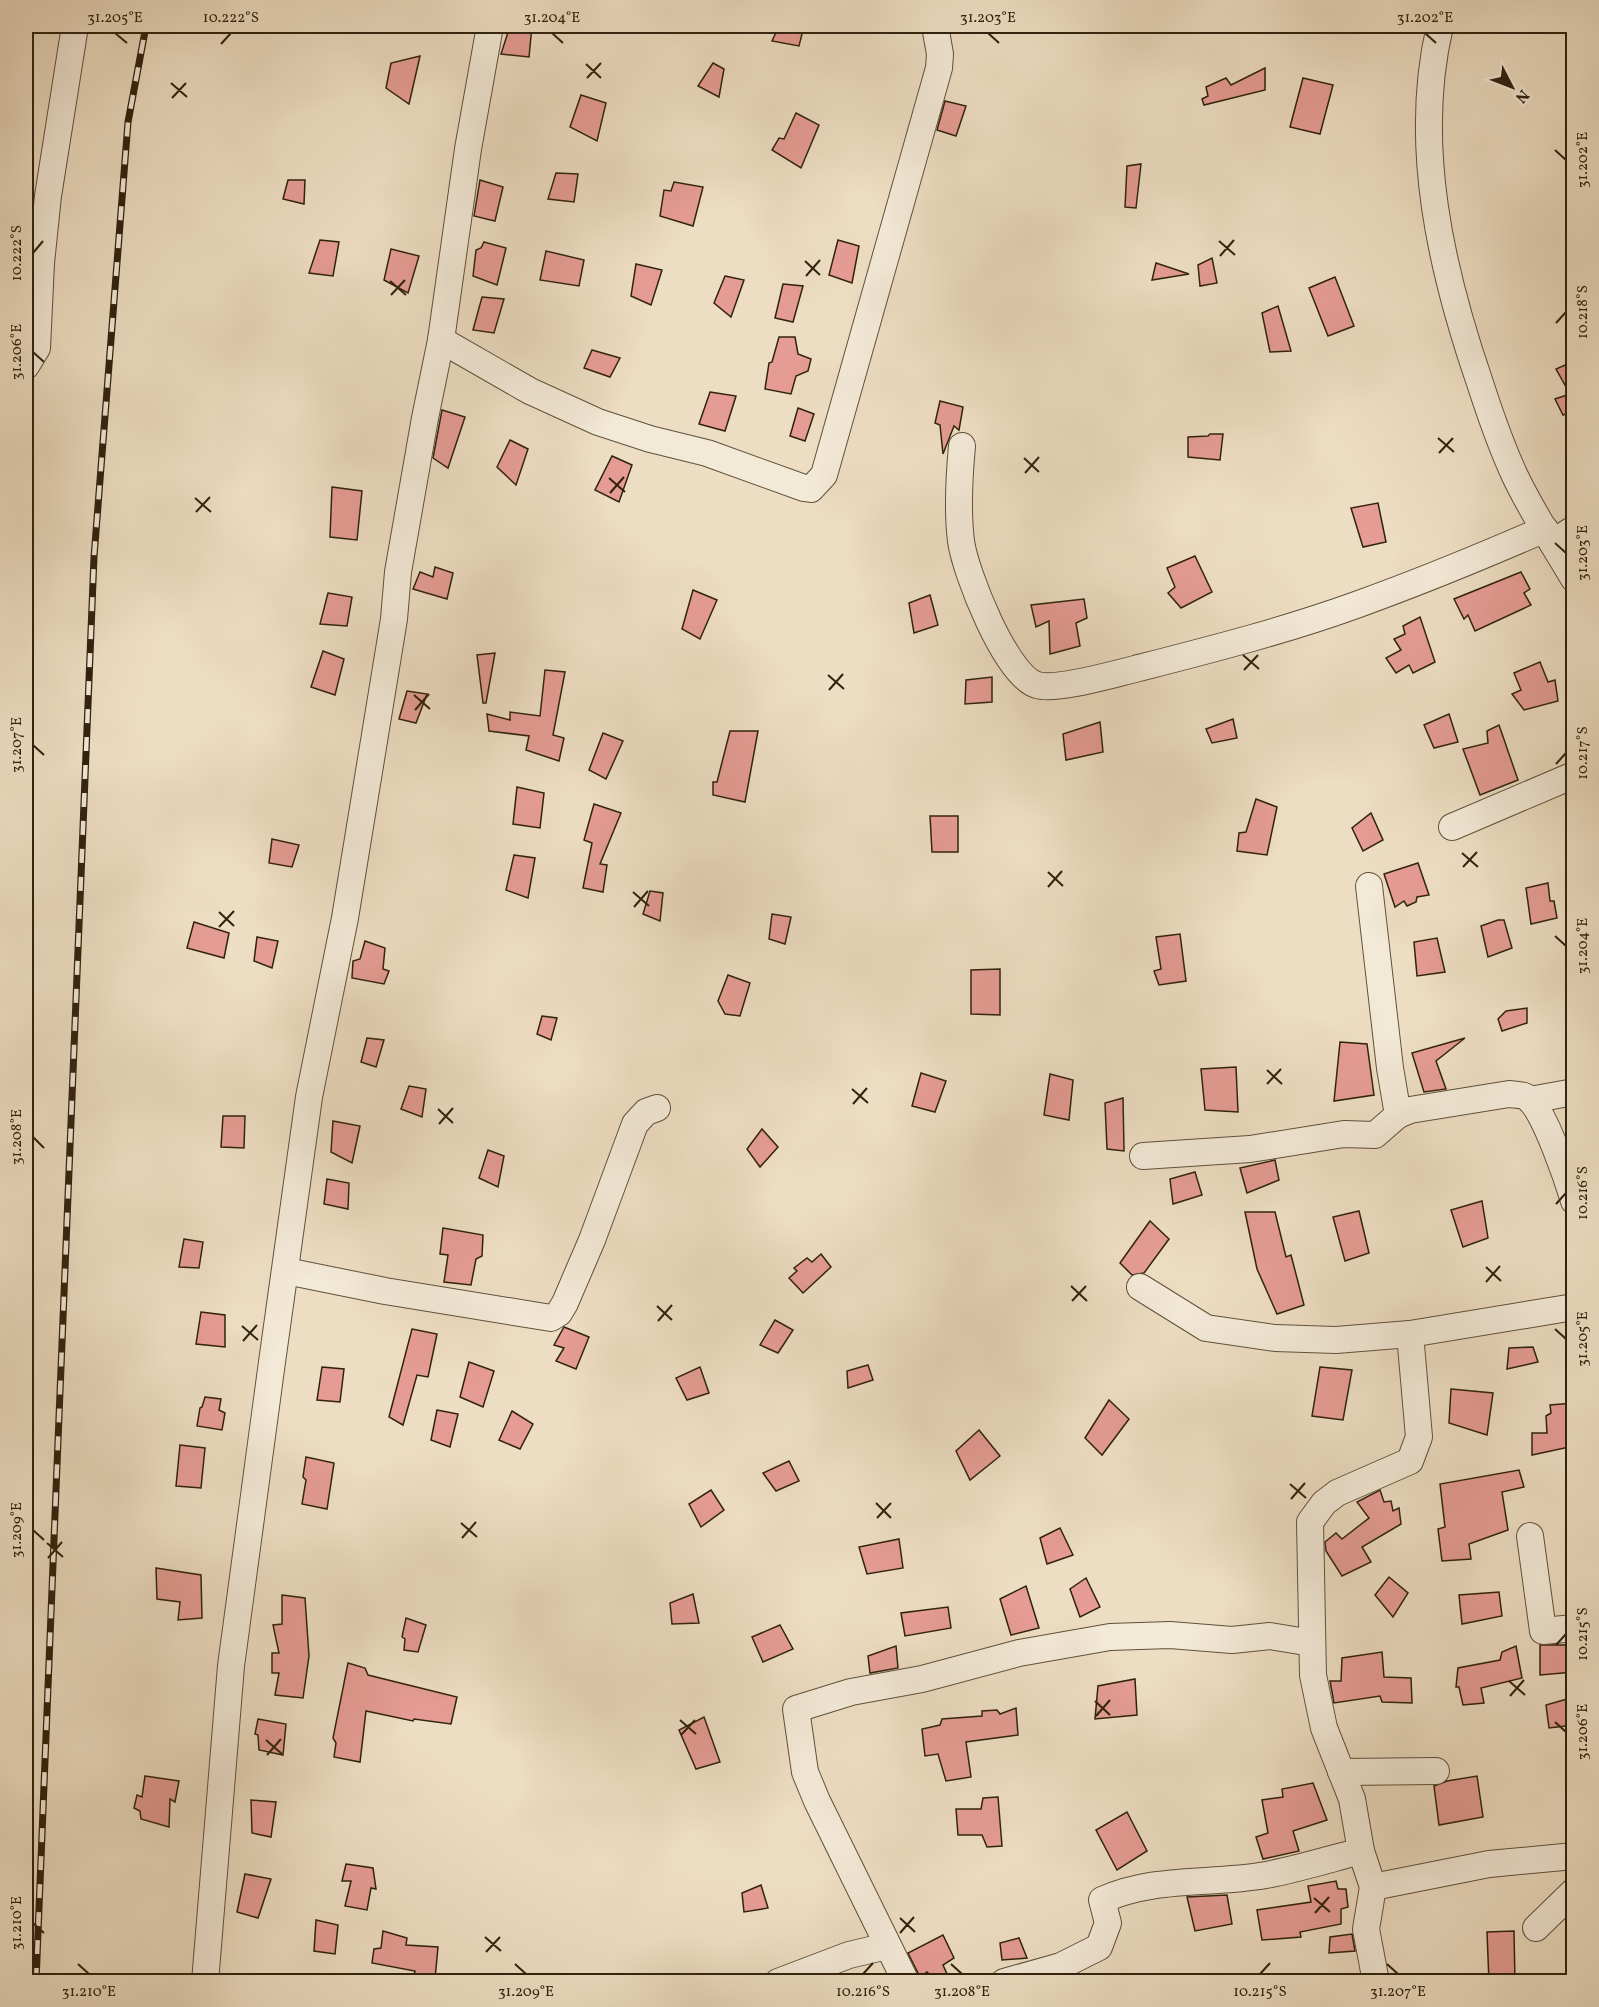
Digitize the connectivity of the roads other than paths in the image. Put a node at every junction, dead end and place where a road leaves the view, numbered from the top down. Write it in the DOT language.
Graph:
graph roads {
  1 [pos="75,26"];
  2 [pos="490,26"];
  3 [pos="935,26"];
  4 [pos="1440,26"];
  5 [pos="33,261"];
  6 [pos="441,340"];
  7 [pos="26,366"];
  8 [pos="962,446"];
  9 [pos="1557,534"];
  10 [pos="1574,579"];
  11 [pos="1574,775"];
  12 [pos="1452,827"];
  13 [pos="1369,886"];
  14 [pos="1574,1092"];
  15 [pos="1530,1100"];
  16 [pos="657,1108"];
  17 [pos="1398,1115"];
  18 [pos="1143,1156"];
  19 [pos="1574,1201"];
  20 [pos="286,1271"];
  21 [pos="1140,1287"];
  22 [pos="1574,1307"];
  23 [pos="1410,1334"];
  24 [pos="1530,1536"];
  25 [pos="1574,1628"];
  26 [pos="1312,1643"];
  27 [pos="1436,1771"];
  28 [pos="1341,1772"];
  29 [pos="1361,1851"];
  30 [pos="1574,1856"];
  31 [pos="1373,1887"];
  32 [pos="1574,1890"];
  33 [pos="1536,1928"];
  34 [pos="887,1946"];
  35 [pos="205,1982"];
  36 [pos="778,1982"];
  37 [pos="906,1982"];
  38 [pos="1004,1982"];
  39 [pos="1376,1982"];
  1 -- 5 [label="street"];
  2 -- 6 [label="street"];
  3 -- 6 [label="street"];
  4 -- 9 [label="street"];
  5 -- 7 [label="street"];
  6 -- 20 [label="street"];
  8 -- 9 [label="street"];
  9 -- 10 [label="street"];
  11 -- 12 [label="street"];
  13 -- 17 [label="street"];
  14 -- 15 [label="street"];
  15 -- 17 [label="street"];
  15 -- 19 [label="street"];
  16 -- 20 [label="street"];
  17 -- 18 [label="street"];
  20 -- 35 [label="street"];
  21 -- 23 [label="street"];
  22 -- 23 [label="street"];
  23 -- 26 [label="street"];
  24 -- 25 [label="street"];
  26 -- 28 [label="street"];
  26 -- 34 [label="street"];
  27 -- 28 [label="street"];
  28 -- 29 [label="street"];
  29 -- 31 [label="street"];
  29 -- 38 [label="street"];
  30 -- 31 [label="street"];
  31 -- 39 [label="street"];
  32 -- 33 [label="street"];
  34 -- 36 [label="street"];
  34 -- 37 [label="street"];
}
